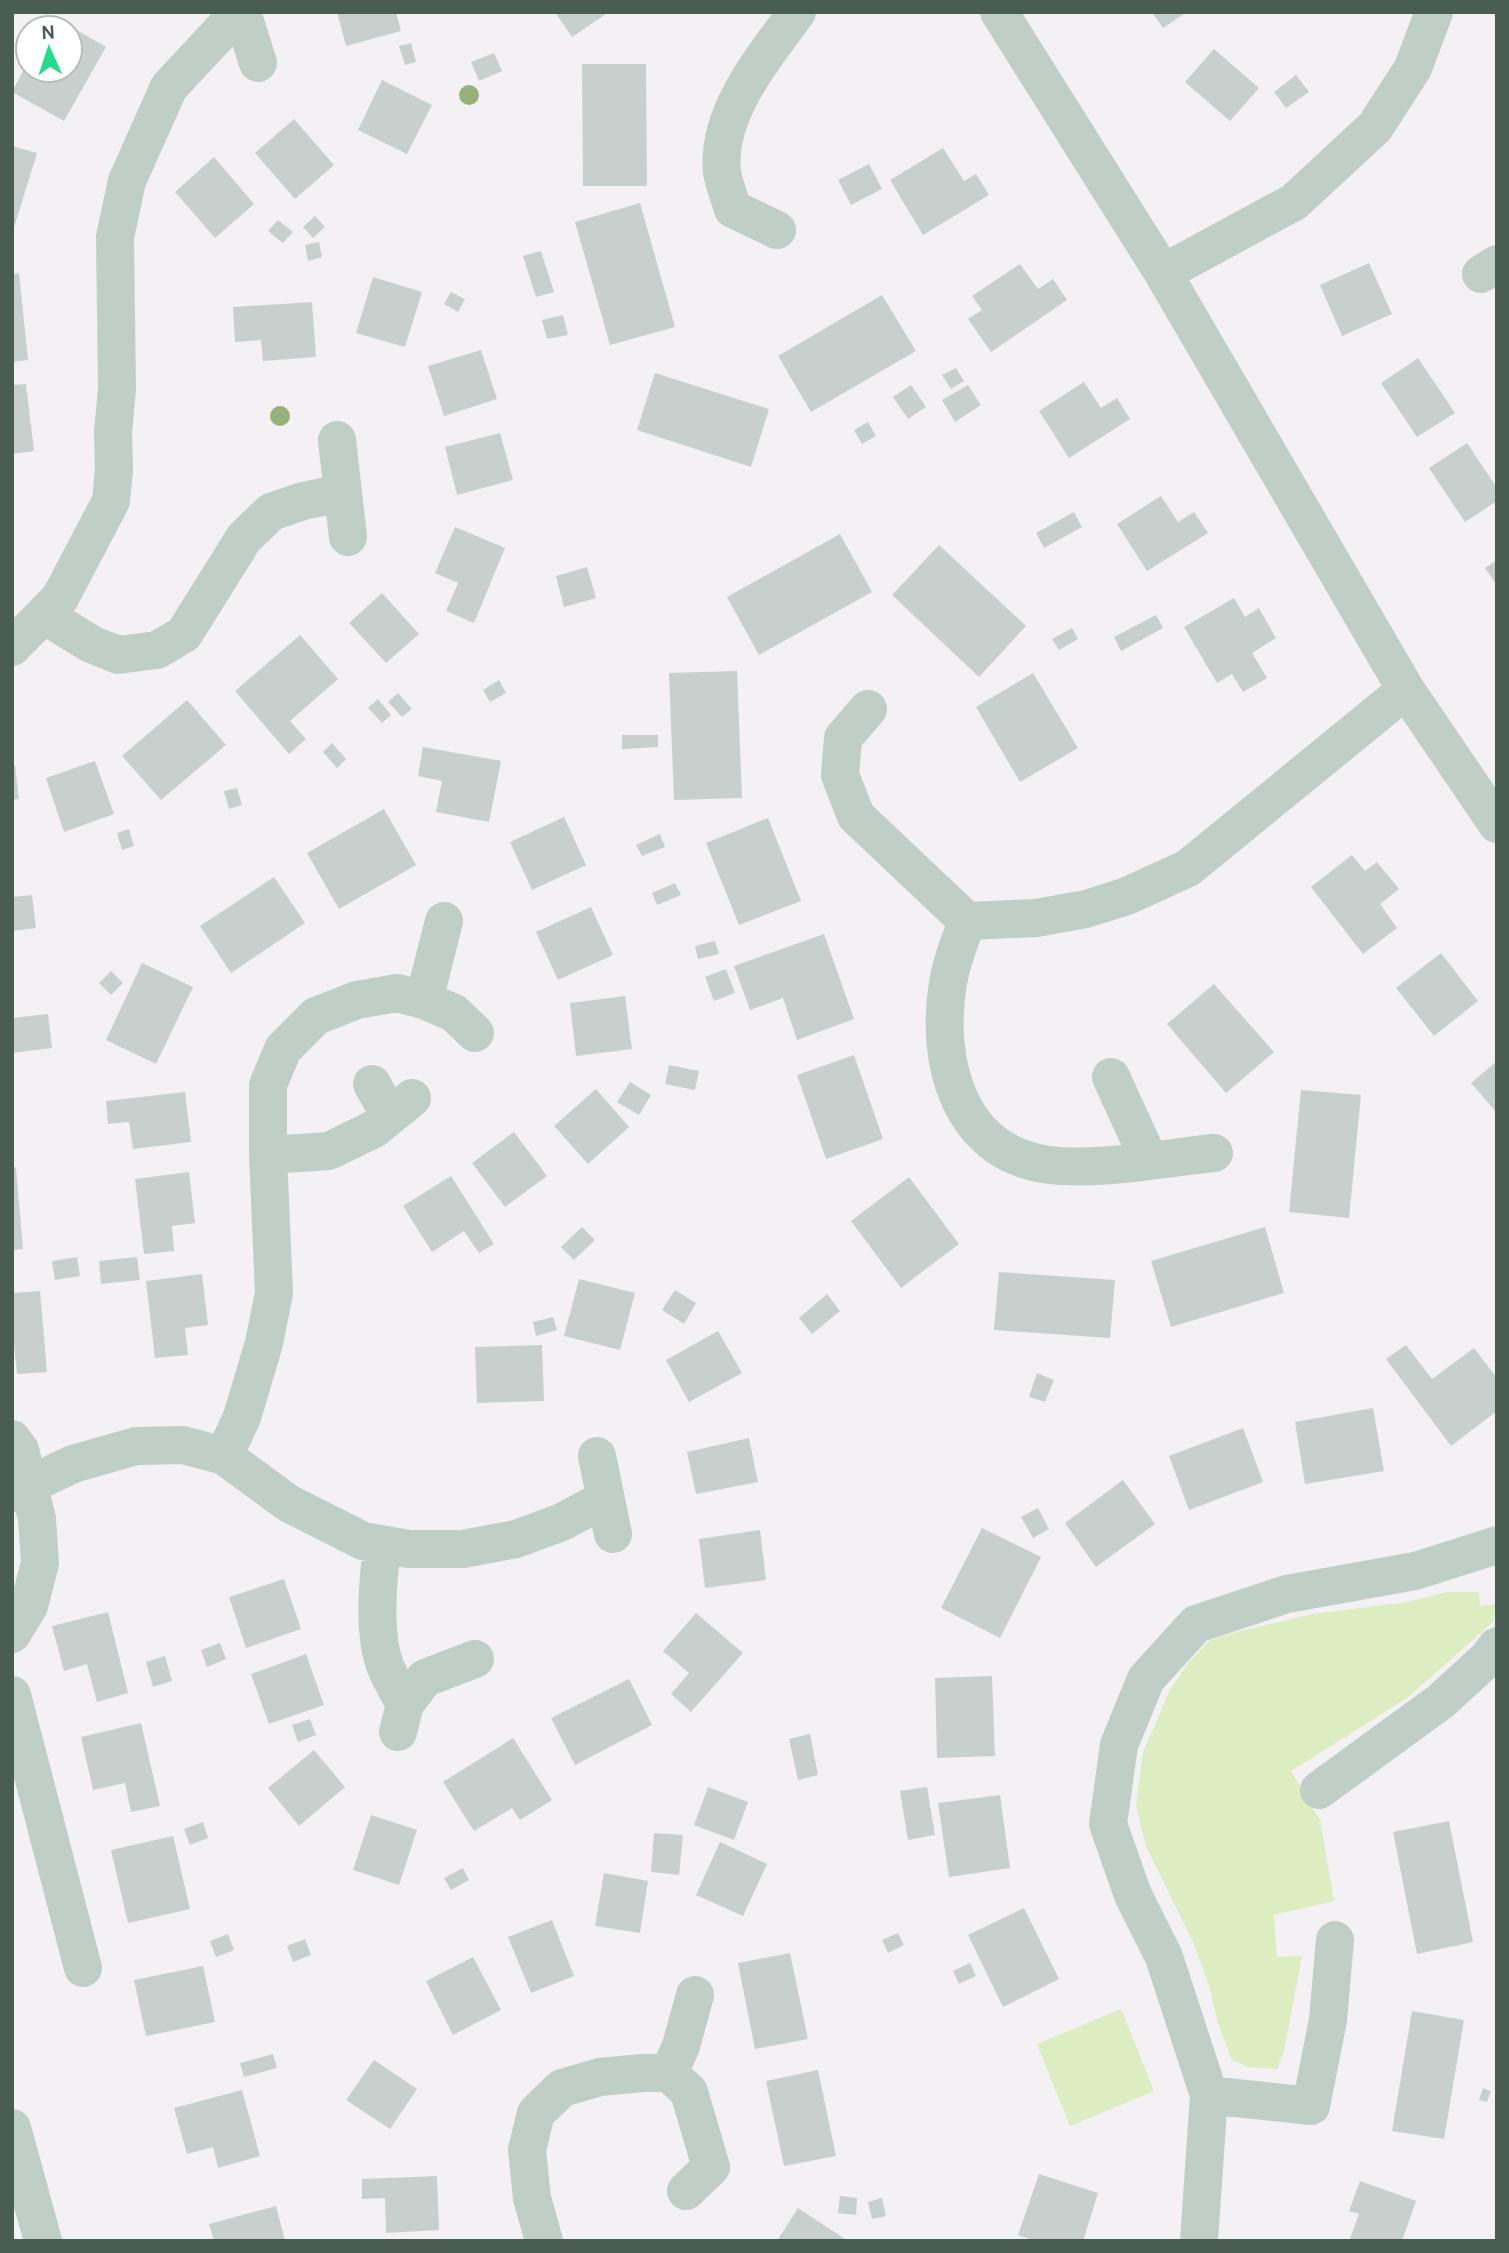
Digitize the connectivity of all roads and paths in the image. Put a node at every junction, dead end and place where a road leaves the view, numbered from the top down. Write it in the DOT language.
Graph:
graph roads {
  1 [pos="241,12"];
  2 [pos="797,12"];
  3 [pos="999,12"];
  4 [pos="1434,12"];
  5 [pos="258,63"];
  6 [pos="778,230"];
  7 [pos="1163,273"];
  8 [pos="337,440"];
  9 [pos="342,493"];
  10 [pos="348,537"];
  11 [pos="44,615"];
  12 [pos="12,647"];
  13 [pos="1406,690"];
  14 [pos="868,709"];
  15 [pos="1497,824"];
  16 [pos="967,921"];
  17 [pos="444,922"];
  18 [pos="425,1000"];
  19 [pos="475,1033"];
  20 [pos="1111,1077"];
  21 [pos="372,1084"];
  22 [pos="1214,1153"];
  23 [pos="268,1156"];
  24 [pos="1149,1160"];
  25 [pos="12,1439"];
  26 [pos="597,1455"];
  27 [pos="224,1456"];
  28 [pos="21,1490"];
  29 [pos="382,1545"];
  30 [pos="1497,1545"];
  31 [pos="12,1634"];
  32 [pos="1497,1646"];
  33 [pos="475,1659"];
  34 [pos="12,1695"];
  35 [pos="1319,1790"];
  36 [pos="1335,1940"];
  37 [pos="83,1968"];
  38 [pos="695,1995"];
  39 [pos="669,2074"];
  40 [pos="1209,2095"];
  41 [pos="12,2128"];
  42 [pos="686,2191"];
  43 [pos="43,2241"];
  44 [pos="544,2241"];
  45 [pos="1199,2241"];
  1 -- 5 [label="street"];
  1 -- 11 [label="street"];
  2 -- 6 [label="street"];
  3 -- 7 [label="street"];
  4 -- 7 [label="street"];
  7 -- 13 [label="street"];
  8 -- 9 [label="street"];
  9 -- 10 [label="street"];
  9 -- 11 [label="street"];
  11 -- 12 [label="street"];
  13 -- 15 [label="street"];
  13 -- 16 [label="street"];
  14 -- 16 [label="street"];
  16 -- 24 [label="street"];
  17 -- 18 [label="street"];
  18 -- 19 [label="street"];
  18 -- 23 [label="street"];
  20 -- 24 [label="street"];
  21 -- 23 [label="street"];
  22 -- 24 [label="street"];
  23 -- 27 [label="street"];
  25 -- 28 [label="street"];
  26 -- 29 [label="street"];
  27 -- 28 [label="street"];
  27 -- 29 [label="street"];
  28 -- 31 [label="street"];
  29 -- 33 [label="street"];
  30 -- 40 [label="street"];
  32 -- 35 [label="street"];
  34 -- 37 [label="street"];
  36 -- 40 [label="street"];
  38 -- 39 [label="street"];
  39 -- 42 [label="street"];
  39 -- 44 [label="street"];
  40 -- 45 [label="street"];
  41 -- 43 [label="street"];
}
